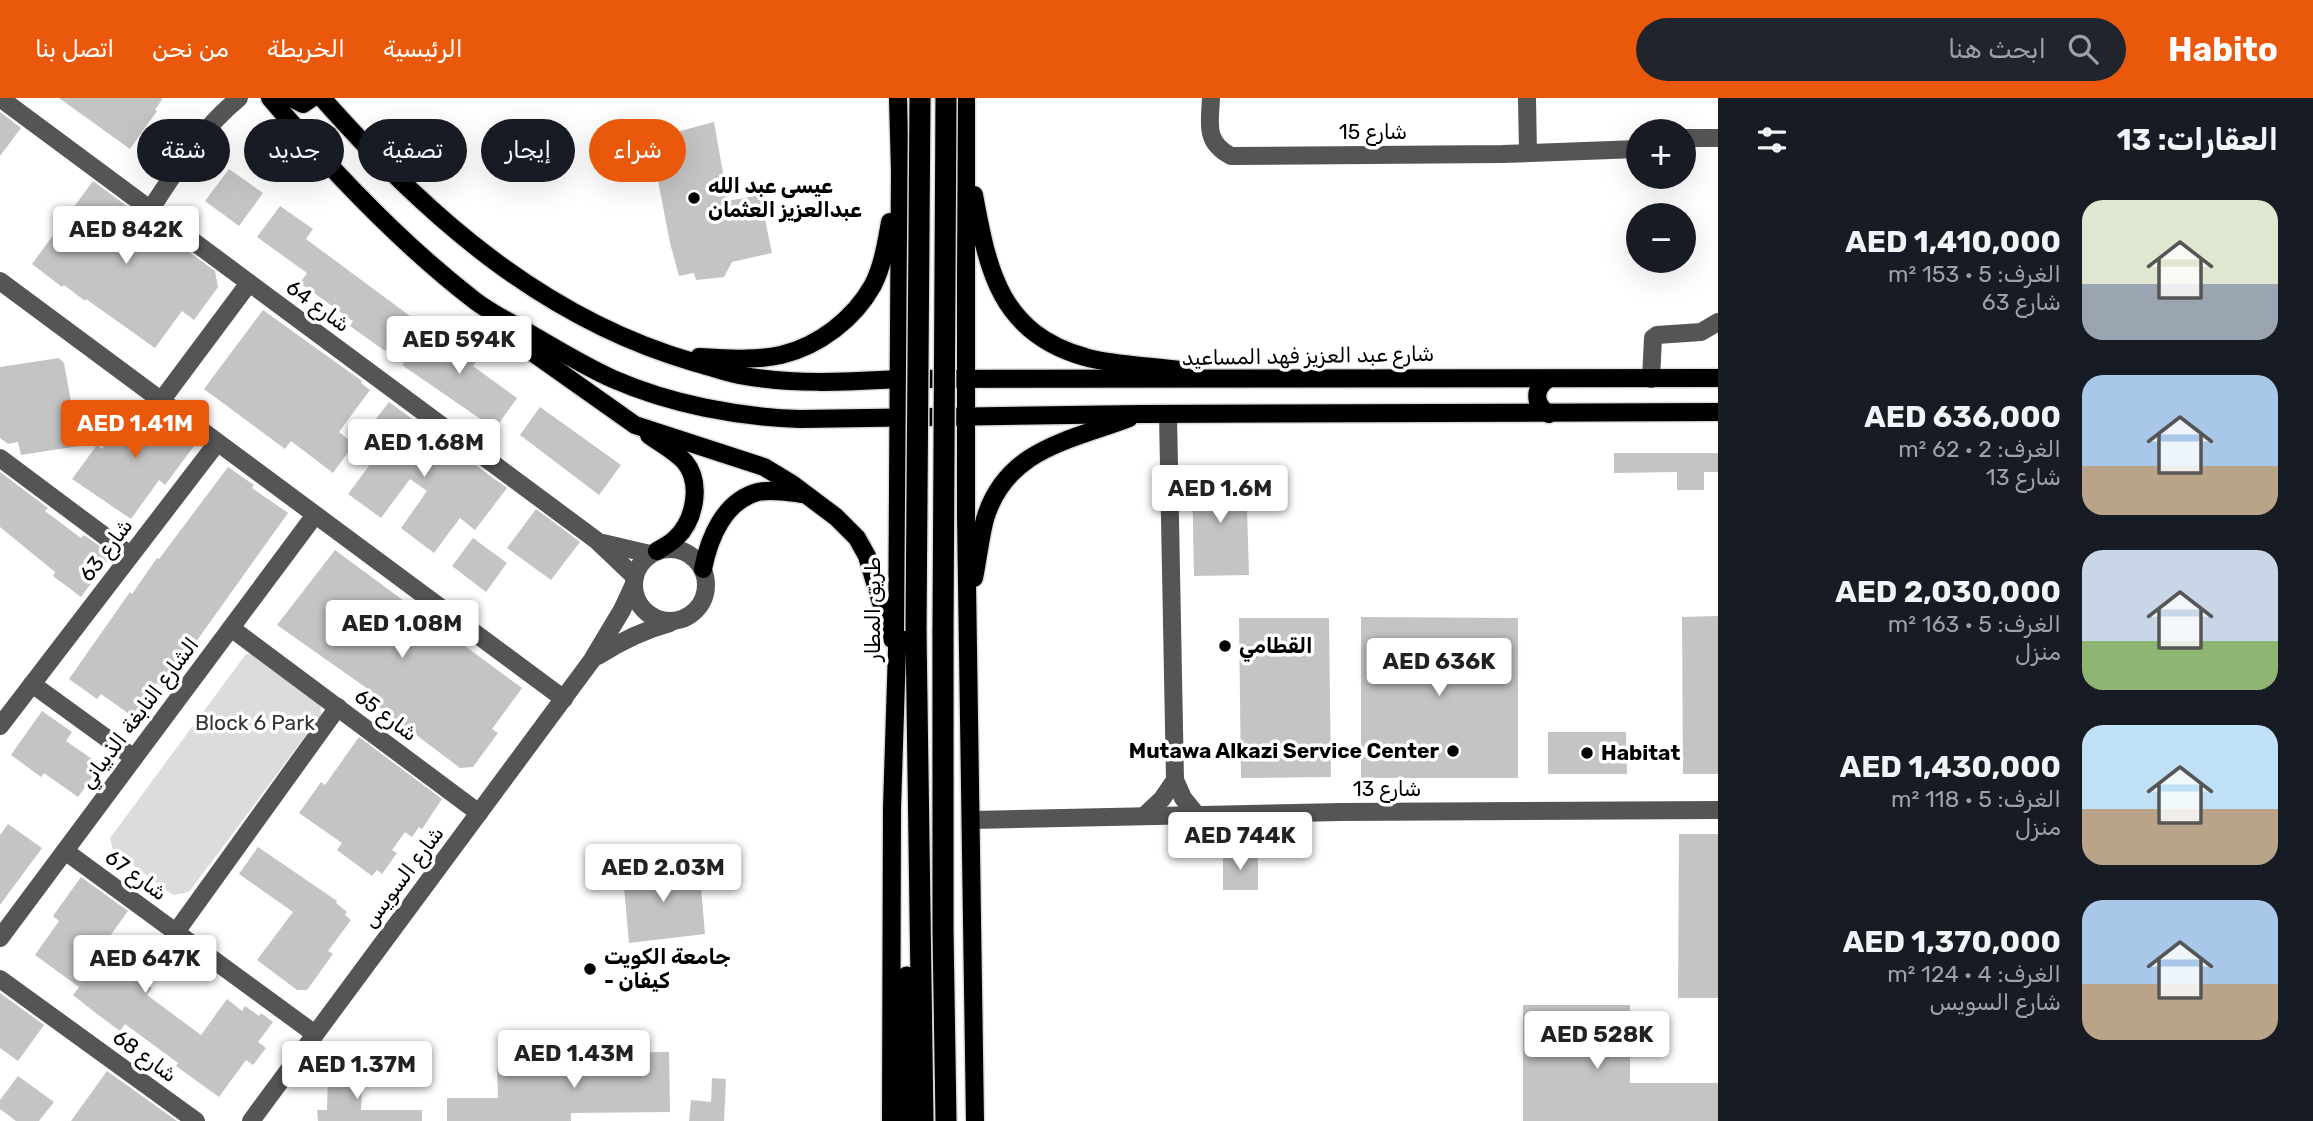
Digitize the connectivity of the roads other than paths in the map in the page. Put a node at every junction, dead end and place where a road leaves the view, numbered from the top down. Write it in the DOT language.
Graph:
graph roads {
  1 [pos="0,98"];
  2 [pos="239,98"];
  3 [pos="270,98"];
  4 [pos="291,98"];
  5 [pos="312,98"];
  6 [pos="322,98"];
  7 [pos="898,98"];
  8 [pos="920,98"];
  9 [pos="946,98"];
  10 [pos="967,98"];
  11 [pos="1211,98"];
  12 [pos="1527,98"];
  13 [pos="1696,138"];
  14 [pos="1718,138"];
  15 [pos="966,146"];
  16 [pos="1626,149"];
  17 [pos="1528,153"];
  18 [pos="900,171"];
  19 [pos="150,210"];
  20 [pos="0,281"];
  21 [pos="249,284"];
  22 [pos="966,291"];
  23 [pos="898,296"];
  24 [pos="475,301"];
  25 [pos="1718,322"];
  26 [pos="672,356"];
  27 [pos="1718,377"];
  28 [pos="898,379"];
  29 [pos="966,379"];
  30 [pos="1548,379"];
  31 [pos="1651,379"];
  32 [pos="1258,380"];
  33 [pos="161,401"];
  34 [pos="1718,412"];
  35 [pos="1140,414"];
  36 [pos="1168,414"];
  37 [pos="1549,414"];
  38 [pos="898,417"];
  39 [pos="966,417"];
  40 [pos="635,425"];
  41 [pos="217,443"];
  42 [pos="0,458"];
  43 [pos="807,495"];
  44 [pos="898,507"];
  45 [pos="315,515"];
  46 [pos="966,516"];
  47 [pos="597,541"];
  48 [pos="654,552"];
  49 [pos="130,555"];
  50 [pos="703,569"];
  51 [pos="634,580"];
  52 [pos="967,616"];
  53 [pos="680,620"];
  54 [pos="231,628"];
  55 [pos="897,650"];
  56 [pos="592,660"];
  57 [pos="32,684"];
  58 [pos="564,699"];
  59 [pos="338,707"];
  60 [pos="0,726"];
  61 [pos="134,758"];
  62 [pos="1175,779"];
  63 [pos="1718,810"];
  64 [pos="479,813"];
  65 [pos="1196,814"];
  66 [pos="1145,816"];
  67 [pos="972,820"];
  68 [pos="65,851"];
  69 [pos="919,914"];
  70 [pos="943,930"];
  71 [pos="176,932"];
  72 [pos="0,938"];
  73 [pos="0,979"];
  74 [pos="316,1034"];
  75 [pos="196,1121"];
  76 [pos="251,1121"];
  77 [pos="891,1121"];
  78 [pos="903,1121"];
  79 [pos="923,1121"];
  80 [pos="946,1121"];
  81 [pos="960,1121"];
  82 [pos="975,1121"];
  1 -- 19 [label="street, شارع 64"];
  2 -- 19 [label="street"];
  3 -- 24 [label="main road"];
  4 -- 5 [label="main road"];
  6 -- 26 [label="main road"];
  7 -- 18 [label="main road, طريق المطار"];
  8 -- 69 [label="highway, طريق المطار, bridge"];
  9 -- 70 [label="highway, bridge"];
  10 -- 15 [label="main road"];
  11 -- 17 [label="street, شارع 15"];
  12 -- 17 [label="street"];
  13 -- 14 [label="street"];
  15 -- 22 [label="main road"];
  15 -- 32 [label="main road"];
  16 -- 17 [label="street, شارع 15"];
  18 -- 23 [label="main road, طريق المطار"];
  18 -- 26 [label="main road"];
  19 -- 21 [label="street, شارع 64"];
  20 -- 33 [label="street"];
  21 -- 33 [label="street"];
  21 -- 47 [label="street, شارع 64"];
  22 -- 23 [label="main road"];
  22 -- 29 [label="main road"];
  23 -- 28 [label="main road, طريق المطار"];
  24 -- 38 [label="main road"];
  24 -- 40 [label="main road"];
  25 -- 31 [label="street"];
  26 -- 28 [label="main road, شارع عبد العزيز فهد المساعيد"];
  27 -- 31 [label="main road, شارع عبد العزيز فهد المساعيد"];
  28 -- 29 [label="main road, شارع عبد العزيز فهد المساعيد"];
  28 -- 38 [label="main road, طريق المطار"];
  29 -- 32 [label="main road, شارع عبد العزيز فهد المساعيد"];
  29 -- 39 [label="main road"];
  30 -- 31 [label="main road, شارع عبد العزيز فهد المساعيد"];
  30 -- 32 [label="main road, شارع عبد العزيز فهد المساعيد"];
  30 -- 37 [label="main road"];
  33 -- 41 [label="street"];
  34 -- 37 [label="main road"];
  35 -- 36 [label="main road"];
  35 -- 39 [label="main road"];
  35 -- 52 [label="main road"];
  36 -- 37 [label="main road"];
  36 -- 62 [label="street"];
  38 -- 39 [label="main road"];
  38 -- 44 [label="main road, طريق المطار"];
  39 -- 46 [label="main road"];
  40 -- 43 [label="main road"];
  40 -- 48 [label="main road"];
  41 -- 45 [label="street"];
  41 -- 49 [label="street, شارع 63"];
  42 -- 49 [label="street"];
  43 -- 50 [label="main road"];
  43 -- 55 [label="main road"];
  44 -- 46 [label="main road"];
  44 -- 55 [label="main road, طريق المطار"];
  45 -- 54 [label="street, الشارع النابغة الذبياني"];
  45 -- 58 [label="street"];
  46 -- 52 [label="main road"];
  47 -- 48 [label="street, شارع 64"];
  47 -- 51 [label="street, شارع 64"];
  48 -- 50 [label="street"];
  48 -- 51 [label="street"];
  49 -- 57 [label="street, شارع 63"];
  50 -- 53 [label="street"];
  51 -- 53 [label="street"];
  51 -- 56 [label="street, شارع السويس"];
  52 -- 67 [label="main road"];
  53 -- 56 [label="street, شارع السويس"];
  54 -- 59 [label="street, شارع 65"];
  54 -- 61 [label="street, الشارع النابغة الذبياني"];
  55 -- 77 [label="main road, طريق المطار"];
  56 -- 58 [label="street, شارع السويس"];
  57 -- 60 [label="street, شارع 63"];
  57 -- 61 [label="street"];
  58 -- 64 [label="street, شارع السويس"];
  59 -- 64 [label="street, شارع 65"];
  59 -- 71 [label="street"];
  61 -- 68 [label="street, الشارع النابغة الذبياني"];
  62 -- 65 [label="street"];
  62 -- 66 [label="street"];
  63 -- 65 [label="street, شارع 13"];
  64 -- 74 [label="street, شارع السويس"];
  65 -- 66 [label="street, شارع 13"];
  66 -- 67 [label="street, شارع 13"];
  67 -- 82 [label="main road"];
  68 -- 71 [label="street, شارع 67"];
  68 -- 72 [label="street, الشارع النابغة الذبياني"];
  69 -- 78 [label="highway"];
  69 -- 79 [label="highway, طريق المطار"];
  70 -- 80 [label="highway"];
  70 -- 81 [label="highway"];
  71 -- 74 [label="street, شارع 67"];
  73 -- 75 [label="street, شارع 68"];
  74 -- 76 [label="street, شارع السويس"];
}
